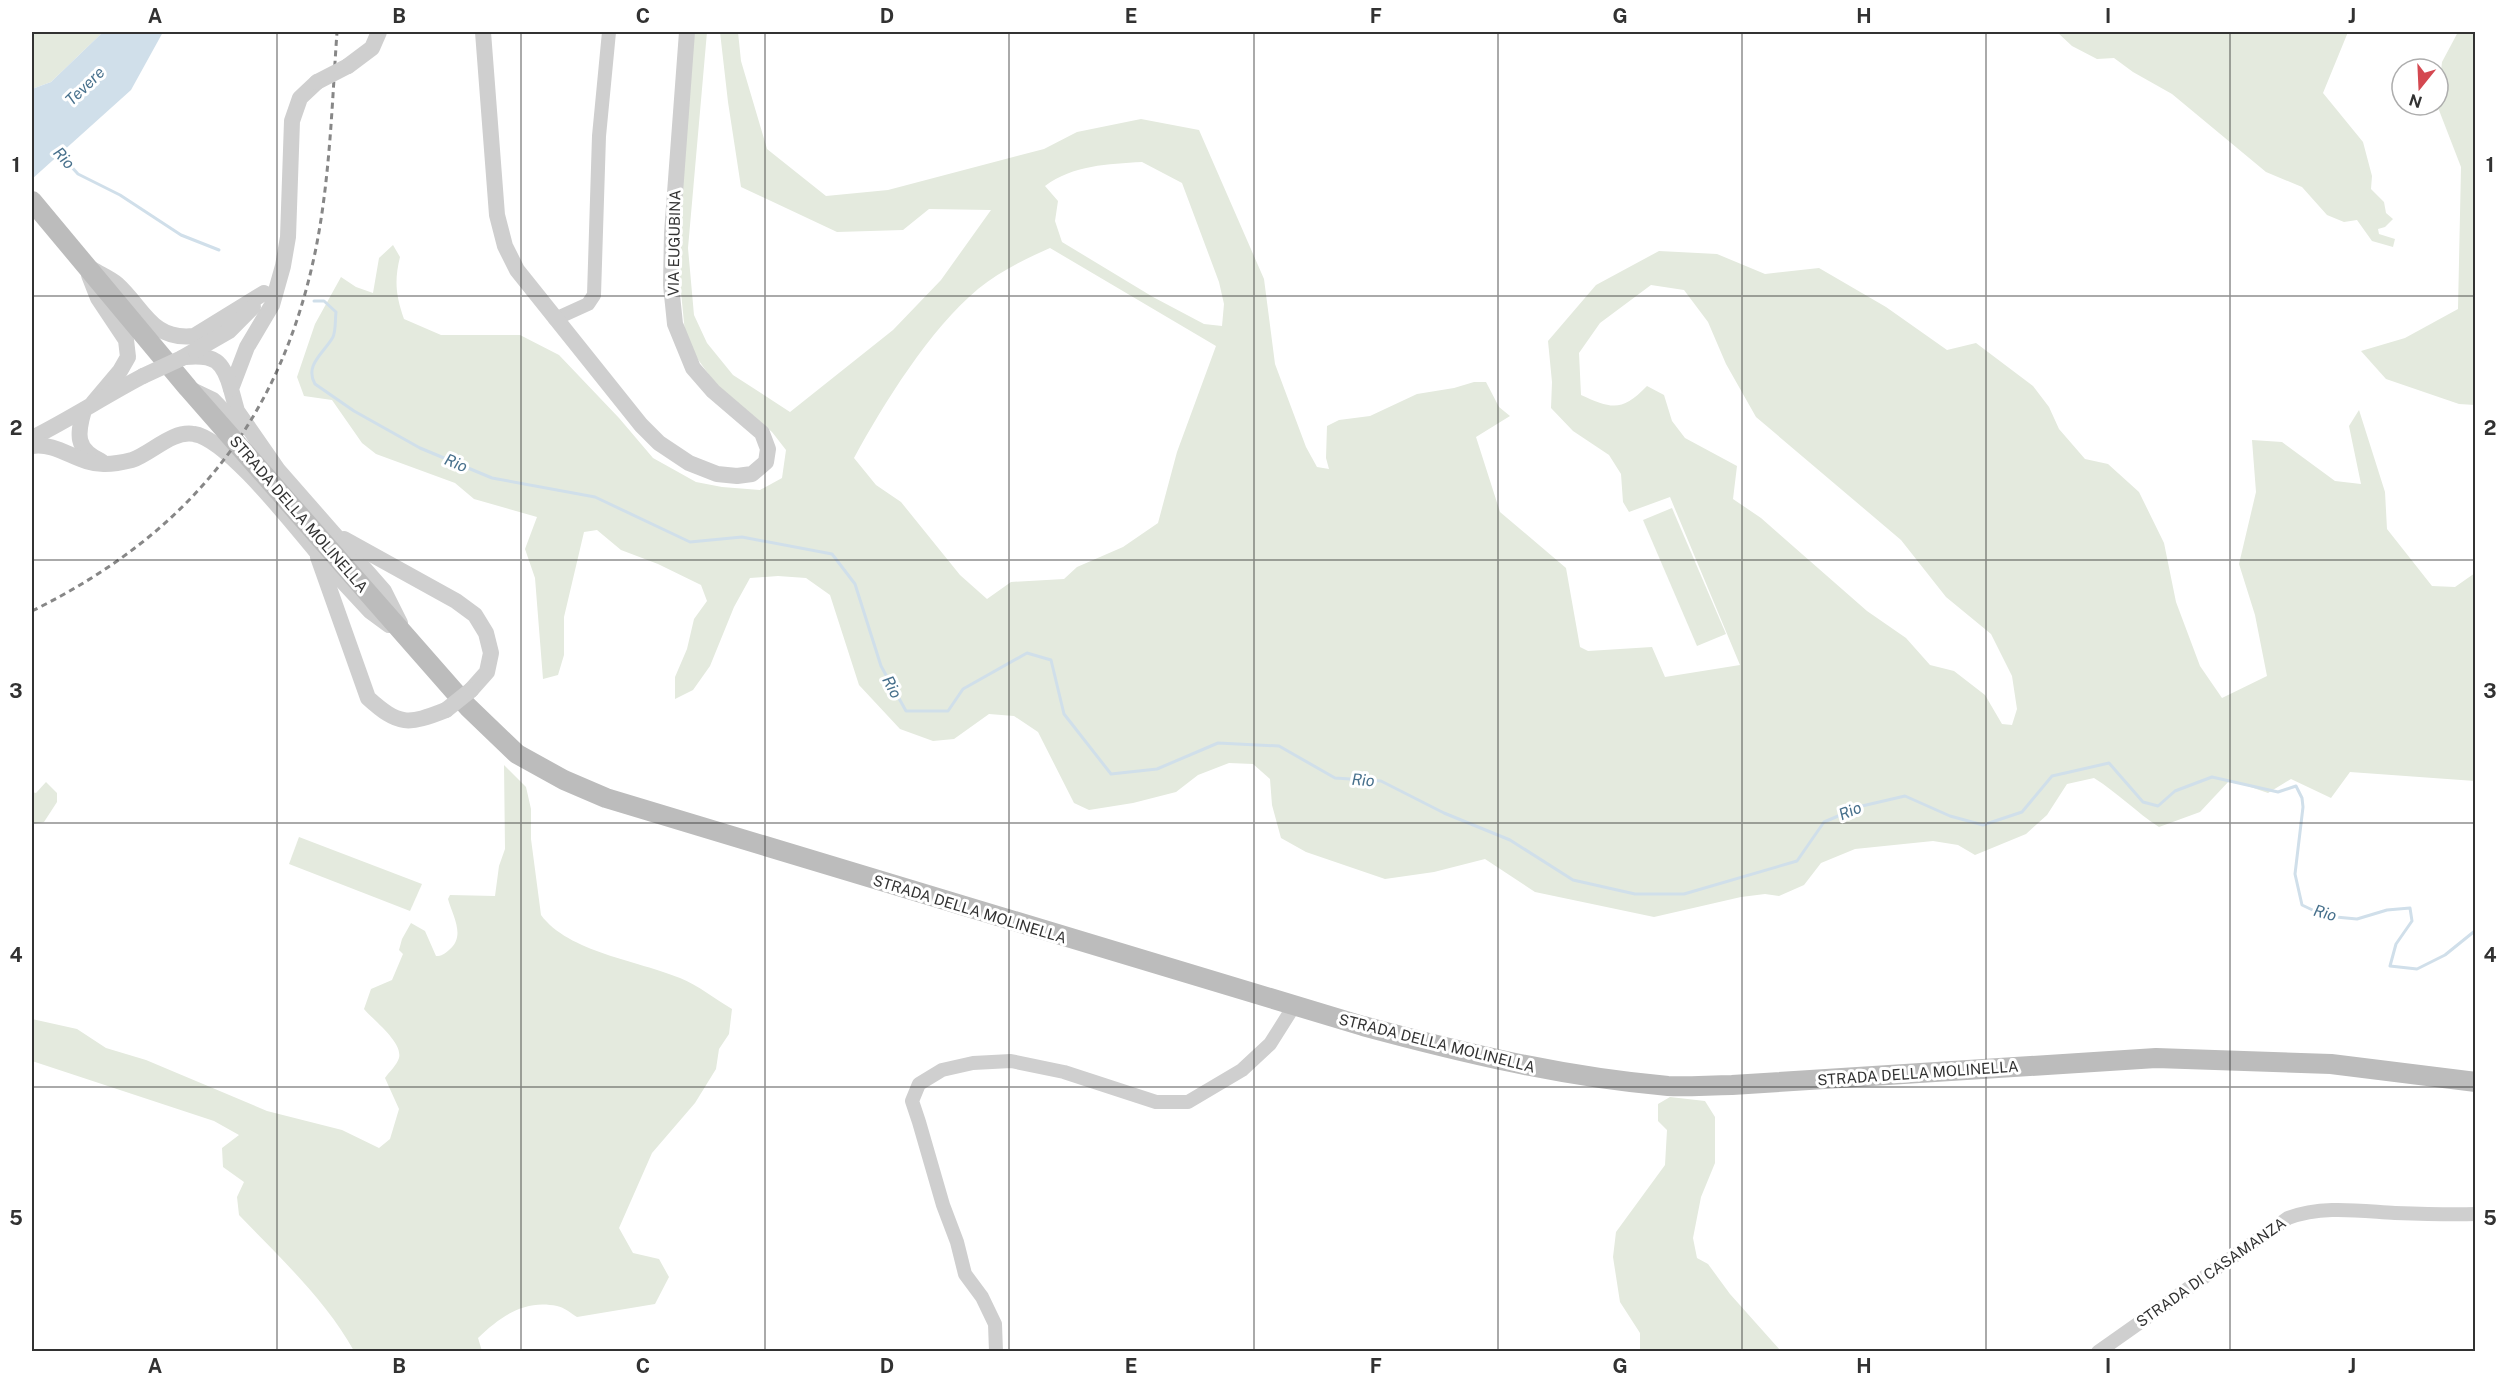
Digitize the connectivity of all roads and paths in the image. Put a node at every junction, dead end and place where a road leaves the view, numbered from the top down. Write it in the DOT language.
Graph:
graph roads {
  1 [pos="379,32"];
  2 [pos="483,32"];
  3 [pos="609,32"];
  4 [pos="687,32"];
  5 [pos="32,201"];
  6 [pos="86,266"];
  7 [pos="283,266"];
  8 [pos="264,293"];
  9 [pos="555,319"];
  10 [pos="182,358"];
  11 [pos="188,388"];
  12 [pos="231,389"];
  13 [pos="89,406"];
  14 [pos="32,438"];
  15 [pos="32,446"];
  16 [pos="108,464"];
  17 [pos="278,470"];
  18 [pos="261,486"];
  19 [pos="332,532"];
  20 [pos="315,551"];
  21 [pos="409,640"];
  22 [pos="1294,1006"];
  23 [pos="2475,1082"];
  24 [pos="2475,1214"];
  25 [pos="996,1352"];
  26 [pos="2098,1352"];
  1 -- 7 [label="street, bridge"];
  2 -- 9 [label="street, VIA EUGUBINA"];
  3 -- 9 [label="street"];
  4 -- 9 [label="street, VIA EUGUBINA"];
  5 -- 6 [label="main road, STRADA DELLA MOLINELLA"];
  6 -- 8 [label="street, STRADA DELLA MOLINELLA"];
  6 -- 11 [label="main road, STRADA DELLA MOLINELLA"];
  6 -- 13 [label="street"];
  7 -- 8 [label="street, STRADA DELLA MOLINELLA"];
  7 -- 12 [label="street"];
  8 -- 10 [label="street"];
  10 -- 12 [label="street"];
  10 -- 13 [label="street, bridge"];
  11 -- 17 [label="street, STRADA DELLA MOLINELLA"];
  11 -- 18 [label="street, STRADA DELLA MOLINELLA"];
  11 -- 21 [label="main road, STRADA DELLA MOLINELLA"];
  12 -- 17 [label="street"];
  13 -- 14 [label="street"];
  13 -- 16 [label="street"];
  15 -- 16 [label="street"];
  16 -- 18 [label="street"];
  17 -- 19 [label="street"];
  18 -- 20 [label="street"];
  19 -- 20 [label="street, STRADA DELLA MOLINELLA, bridge"];
  19 -- 21 [label="street, STRADA DELLA MOLINELLA"];
  20 -- 21 [label="street, STRADA DELLA MOLINELLA"];
  21 -- 22 [label="main road, STRADA DELLA MOLINELLA"];
  22 -- 23 [label="main road, STRADA DELLA MOLINELLA"];
  22 -- 25 [label="street"];
  24 -- 26 [label="street, STRADA DI CASAMANZA"];
}
